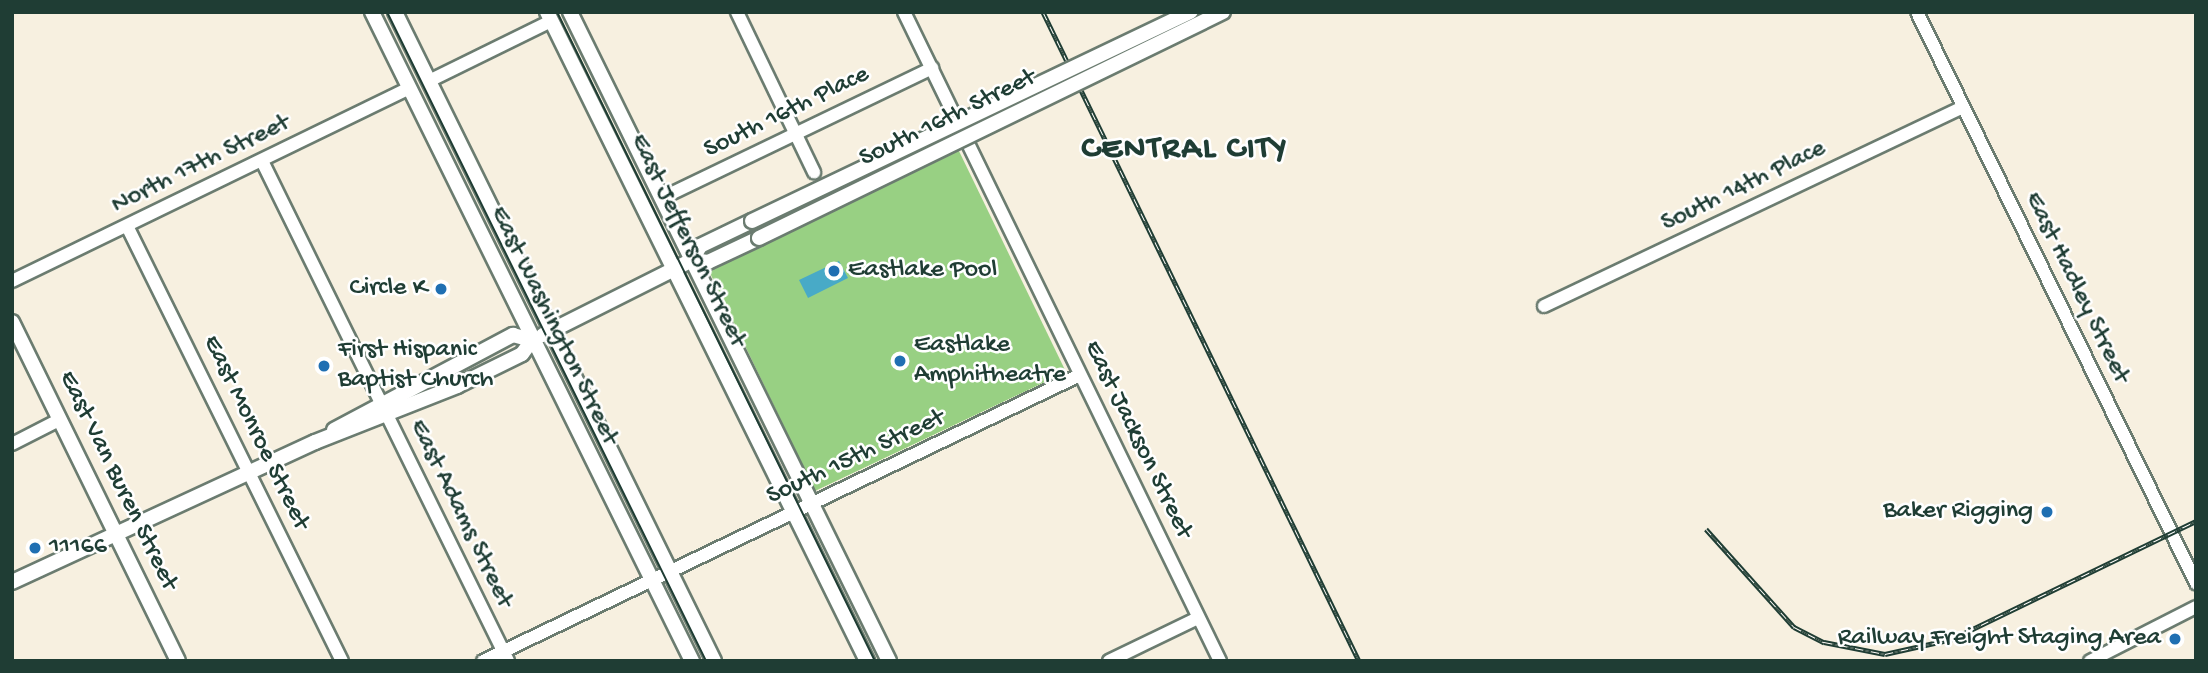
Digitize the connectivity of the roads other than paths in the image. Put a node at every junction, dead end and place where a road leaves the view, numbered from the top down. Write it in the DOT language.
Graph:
graph roads {
  1 [pos="372,12"];
  2 [pos="395,12"];
  3 [pos="570,12"];
  4 [pos="737,12"];
  5 [pos="904,12"];
  6 [pos="1191,12"];
  7 [pos="1223,12"];
  8 [pos="1917,12"];
  9 [pos="549,17"];
  10 [pos="932,68"];
  11 [pos="429,81"];
  12 [pos="409,88"];
  13 [pos="1963,107"];
  14 [pos="447,119"];
  15 [pos="796,134"];
  16 [pos="262,161"];
  17 [pos="814,172"];
  18 [pos="662,198"];
  19 [pos="470,213"];
  20 [pos="127,226"];
  21 [pos="692,260"];
  22 [pos="673,269"];
  23 [pos="12,281"];
  24 [pos="1544,306"];
  25 [pos="12,322"];
  26 [pos="551,331"];
  27 [pos="532,340"];
  28 [pos="1080,375"];
  29 [pos="754,387"];
  30 [pos="379,401"];
  31 [pos="387,418"];
  32 [pos="60,420"];
  33 [pos="315,442"];
  34 [pos="12,444"];
  35 [pos="248,472"];
  36 [pos="783,491"];
  37 [pos="811,505"];
  38 [pos="793,513"];
  39 [pos="115,533"];
  40 [pos="670,572"];
  41 [pos="651,580"];
  42 [pos="12,582"];
  43 [pos="2196,583"];
  44 [pos="681,594"];
  45 [pos="2196,607"];
  46 [pos="1198,618"];
  47 [pos="505,656"];
  48 [pos="178,661"];
  49 [pos="342,661"];
  50 [pos="483,661"];
  51 [pos="692,661"];
  52 [pos="697,661"];
  53 [pos="714,661"];
  54 [pos="867,661"];
  55 [pos="889,661"];
  56 [pos="1109,661"];
  57 [pos="1220,661"];
  58 [pos="2090,661"];
  1 -- 12 [label="main road, East Washington Street"];
  2 -- 11 [label="main road, East Washington Street"];
  3 -- 18 [label="main road, East Jefferson Street"];
  4 -- 15 [label="street"];
  5 -- 10 [label="street, East Jackson Street"];
  6 -- 21 [label="main road, South 16th Street, bridge"];
  7 -- 21 [label="main road, South 16th Street, bridge"];
  8 -- 13 [label="street, East Hadley Street"];
  9 -- 11 [label="street"];
  9 -- 22 [label="main road, East Jefferson Street"];
  10 -- 15 [label="street, South 16th Place"];
  10 -- 28 [label="street, East Jackson Street"];
  11 -- 14 [label="main road, East Washington Street"];
  12 -- 16 [label="street, North 17th Street"];
  12 -- 19 [label="main road, East Washington Street"];
  13 -- 24 [label="street, South 14th Place"];
  13 -- 43 [label="street, East Hadley Street"];
  14 -- 19 [label="main road"];
  14 -- 26 [label="main road, East Washington Street"];
  15 -- 17 [label="street"];
  15 -- 18 [label="street, South 16th Place"];
  16 -- 20 [label="street, North 17th Street"];
  16 -- 30 [label="street, East Adams Street"];
  18 -- 21 [label="main road, East Jefferson Street"];
  19 -- 27 [label="main road, East Washington Street"];
  20 -- 23 [label="street, North 17th Street"];
  20 -- 35 [label="street, East Monroe Street"];
  21 -- 22 [label="main road, South 16th Street"];
  21 -- 29 [label="main road, East Jefferson Street"];
  22 -- 26 [label="main road, South 16th Street"];
  22 -- 36 [label="main road, East Jefferson Street"];
  25 -- 32 [label="main road, East Van Buren Street"];
  26 -- 27 [label="main road, South 16th Street"];
  26 -- 40 [label="main road, East Washington Street"];
  27 -- 30 [label="main road"];
  27 -- 31 [label="main road"];
  27 -- 41 [label="main road, East Washington Street"];
  28 -- 37 [label="street, South 15th Street"];
  28 -- 46 [label="street, East Jackson Street"];
  29 -- 36 [label="main road, East Jefferson Street"];
  29 -- 37 [label="main road, East Jefferson Street"];
  30 -- 31 [label="street, East Adams Street"];
  30 -- 33 [label="main road"];
  31 -- 33 [label="main road"];
  31 -- 47 [label="street, East Adams Street"];
  32 -- 34 [label="street"];
  32 -- 39 [label="main road, East Van Buren Street"];
  33 -- 35 [label="main road"];
  35 -- 39 [label="main road"];
  35 -- 49 [label="street, East Monroe Street"];
  36 -- 38 [label="main road, East Jefferson Street"];
  37 -- 38 [label="street, South 15th Street"];
  37 -- 55 [label="main road, East Jefferson Street"];
  38 -- 40 [label="street, South 15th Street"];
  38 -- 54 [label="main road, East Jefferson Street"];
  39 -- 42 [label="main road"];
  39 -- 48 [label="main road, East Van Buren Street"];
  40 -- 41 [label="street, South 15th Street"];
  40 -- 44 [label="main road, East Washington Street"];
  41 -- 47 [label="street, South 15th Street"];
  41 -- 51 [label="main road, East Washington Street"];
  44 -- 52 [label="main road, East Washington Street"];
  44 -- 53 [label="main road, East Washington Street"];
  45 -- 58 [label="street"];
  46 -- 56 [label="street"];
  46 -- 57 [label="street, East Jackson Street"];
  47 -- 50 [label="street, South 15th Street"];
}
